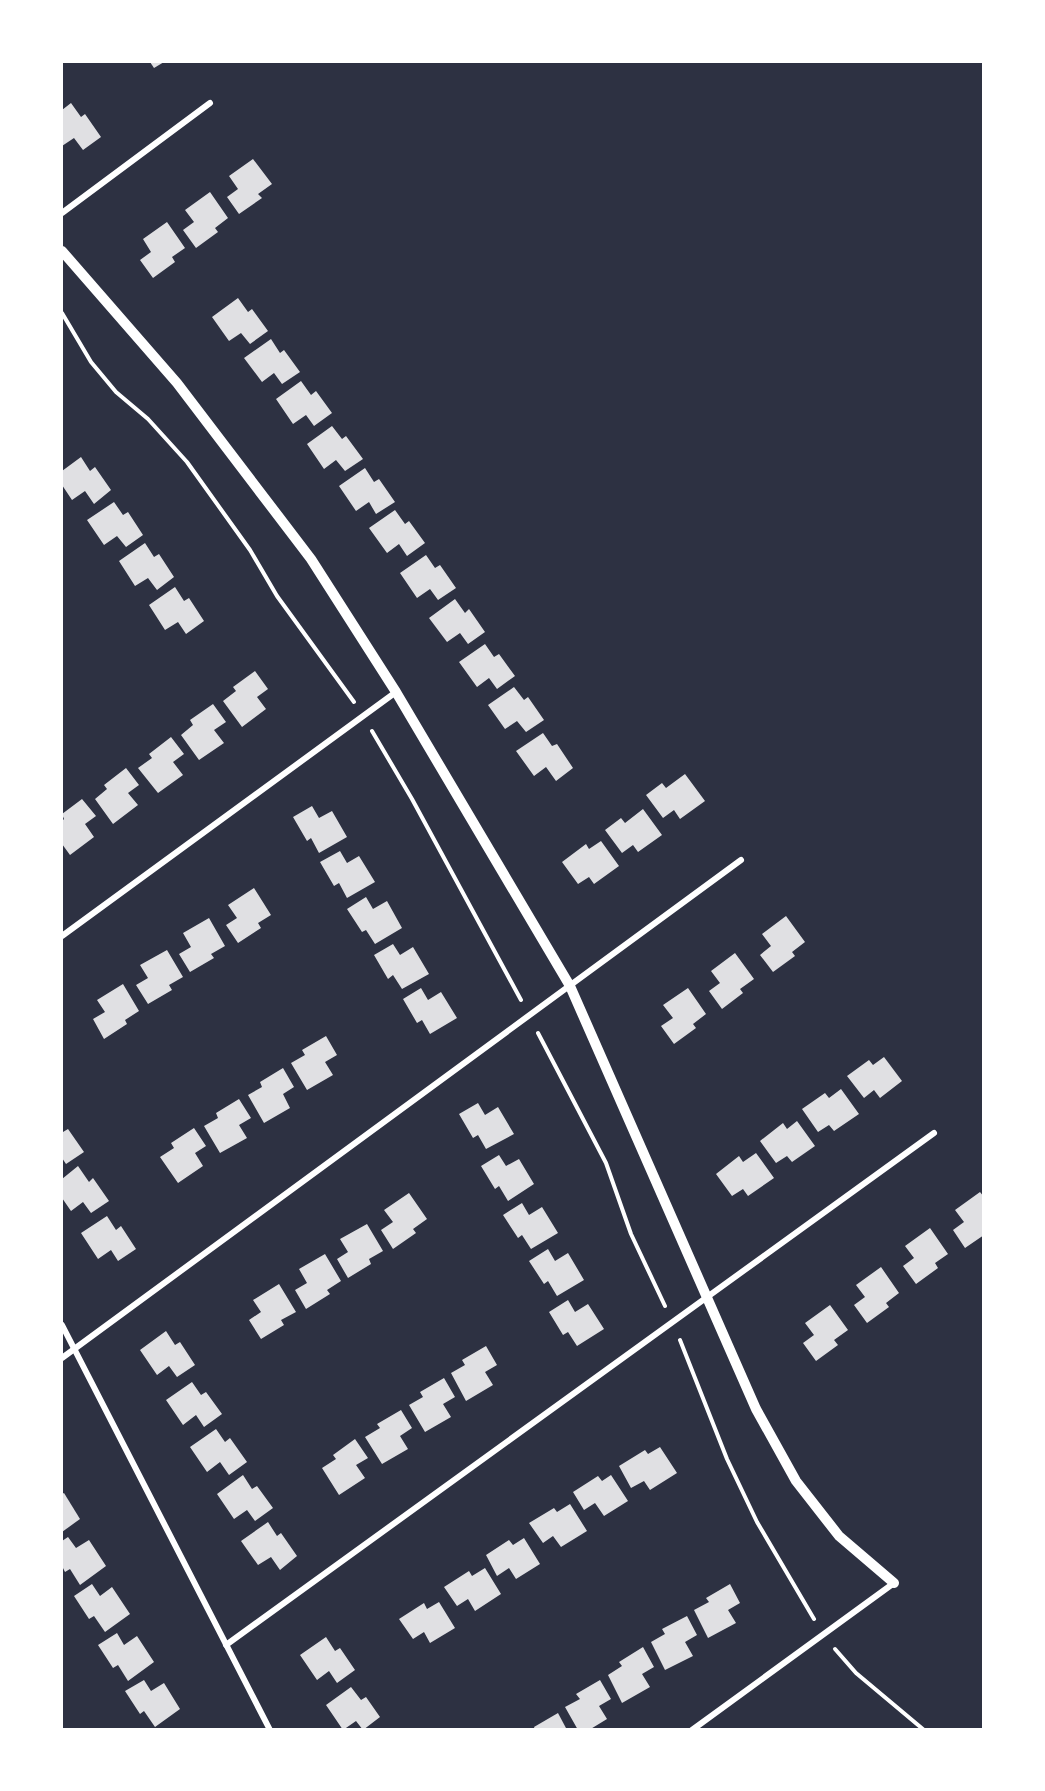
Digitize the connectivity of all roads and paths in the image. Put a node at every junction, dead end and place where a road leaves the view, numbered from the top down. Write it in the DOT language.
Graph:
graph roads {
  1 [pos="210,103"];
  2 [pos="62,213"];
  3 [pos="62,251"];
  4 [pos="396,692"];
  5 [pos="741,860"];
  6 [pos="62,936"];
  7 [pos="570,986"];
  8 [pos="934,1133"];
  9 [pos="707,1297"];
  10 [pos="62,1325"];
  11 [pos="74,1349"];
  12 [pos="62,1358"];
  13 [pos="894,1583"];
  14 [pos="226,1645"];
  15 [pos="270,1730"];
  16 [pos="693,1730"];
  1 -- 2 [label="street"];
  3 -- 4 [label="street"];
  4 -- 6 [label="street"];
  4 -- 7 [label="street"];
  5 -- 7 [label="street"];
  7 -- 9 [label="street"];
  7 -- 11 [label="street"];
  8 -- 9 [label="street"];
  9 -- 13 [label="street"];
  9 -- 14 [label="street"];
  10 -- 11 [label="street"];
  11 -- 12 [label="street"];
  11 -- 14 [label="street"];
  13 -- 16 [label="street"];
  14 -- 15 [label="street"];
}
